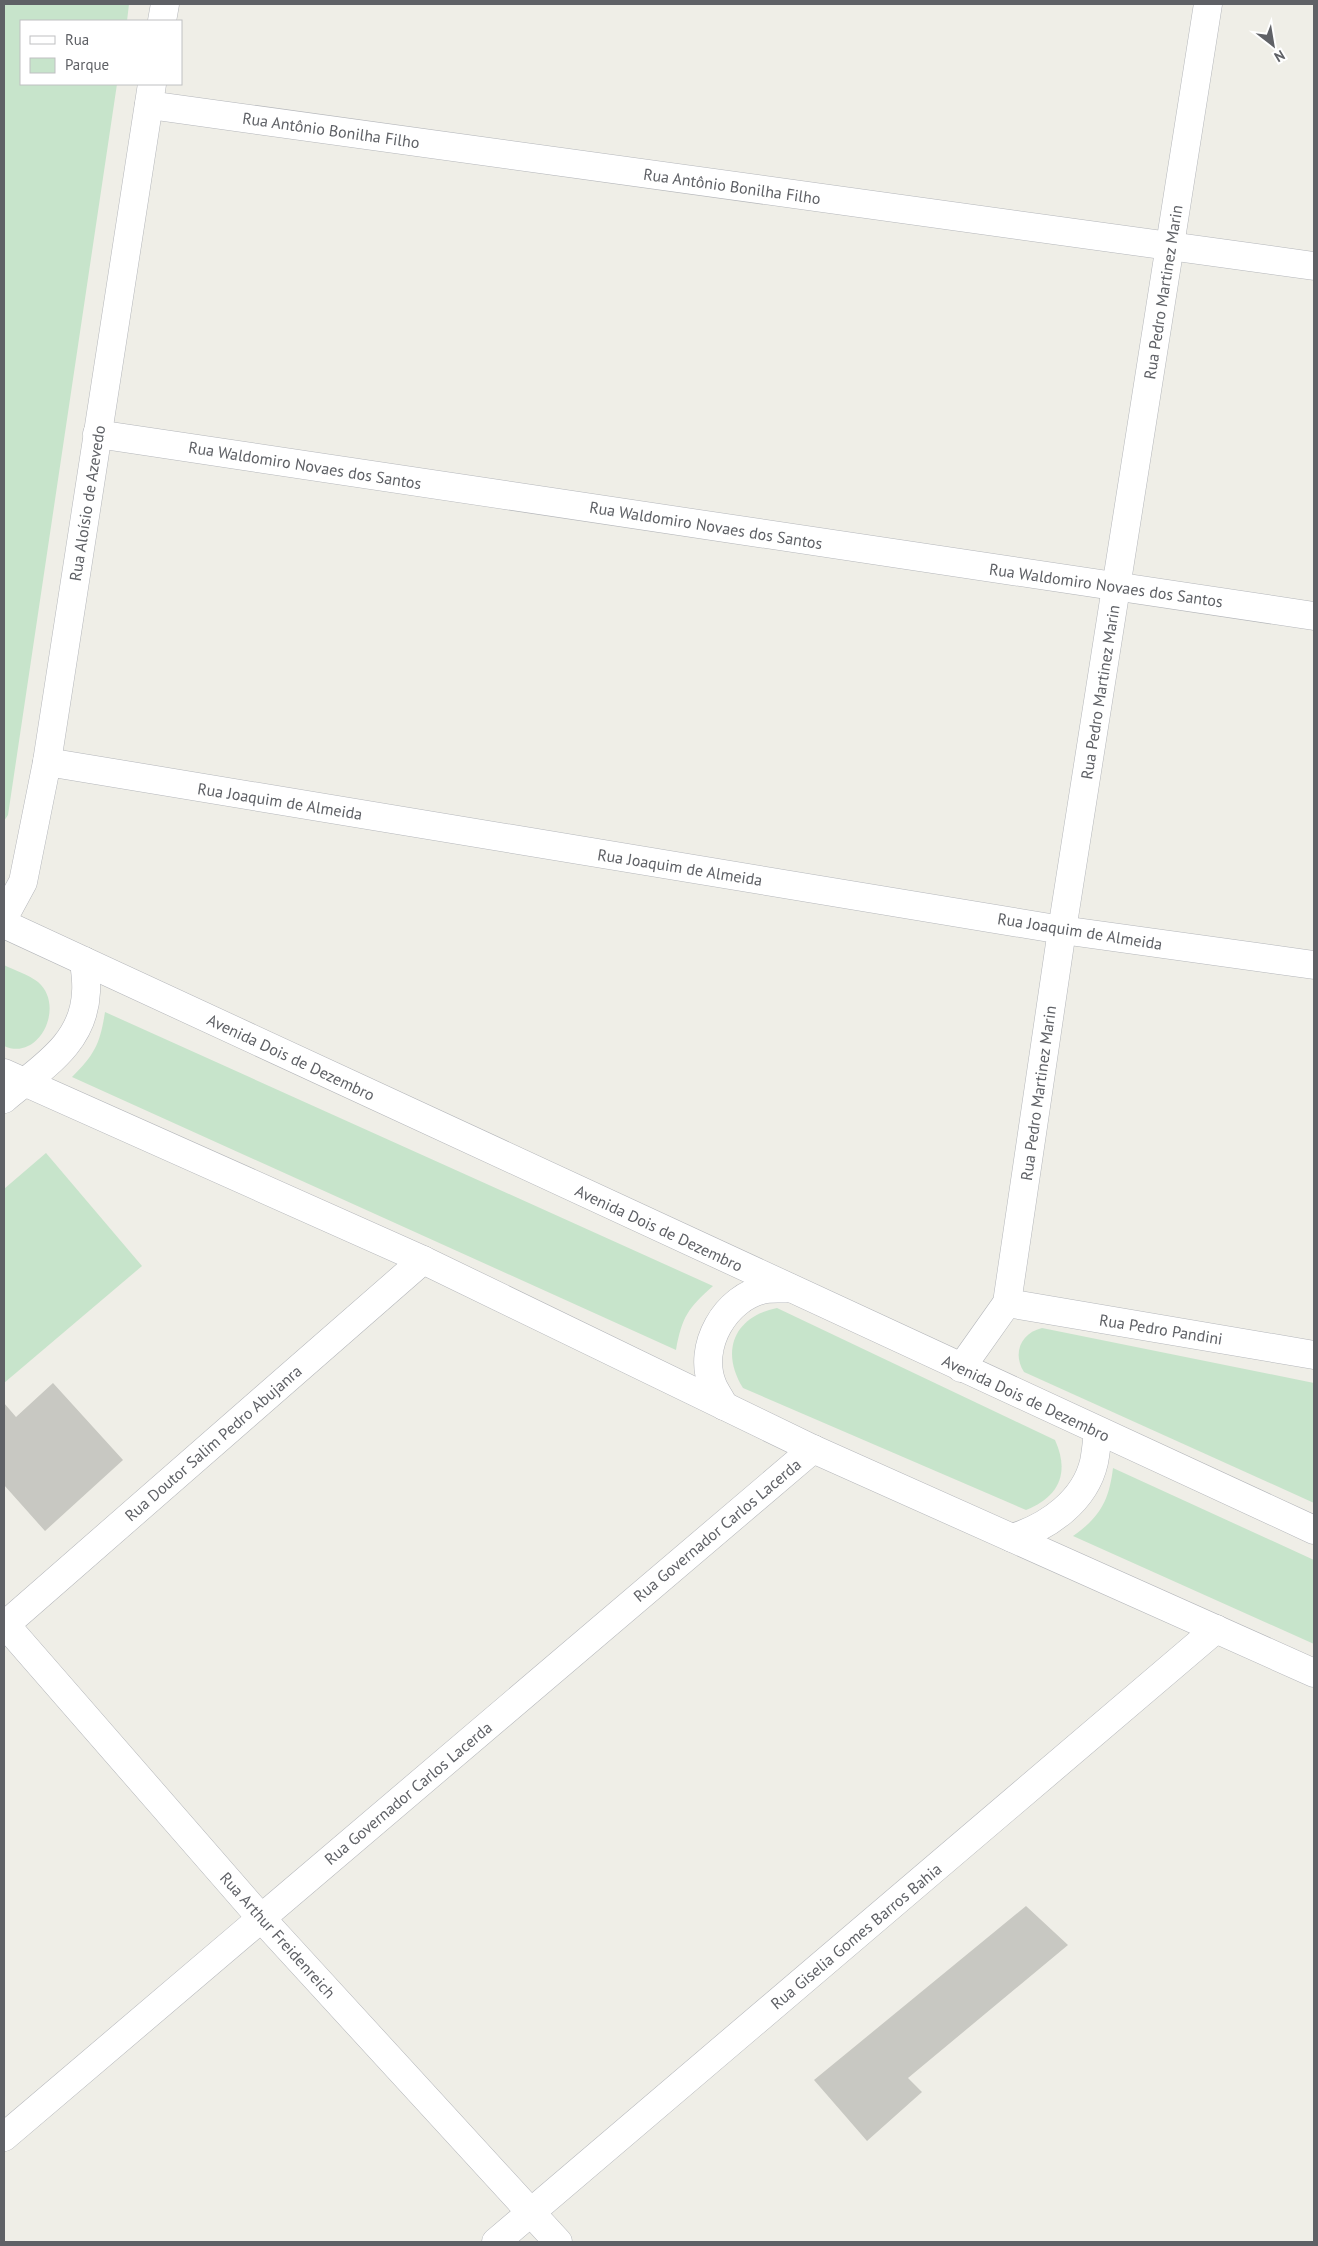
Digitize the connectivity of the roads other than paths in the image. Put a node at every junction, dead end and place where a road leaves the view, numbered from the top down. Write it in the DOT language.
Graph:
graph roads {
  1 [pos="165,4"];
  2 [pos="1208,4"];
  3 [pos="162,20"];
  4 [pos="151,94"];
  5 [pos="1170,246"];
  6 [pos="1314,266"];
  7 [pos="97,434"];
  8 [pos="1116,587"];
  9 [pos="1314,616"];
  10 [pos="46,762"];
  11 [pos="4,916"];
  12 [pos="4,924"];
  13 [pos="1062,930"];
  14 [pos="84,961"];
  15 [pos="1314,965"];
  16 [pos="10,1085"];
  17 [pos="423,1260"];
  18 [pos="790,1288"];
  19 [pos="1007,1303"];
  20 [pos="1314,1355"];
  21 [pos="961,1368"];
  22 [pos="724,1406"];
  23 [pos="1098,1431"];
  24 [pos="813,1449"];
  25 [pos="1314,1530"];
  26 [pos="1012,1538"];
  27 [pos="4,1625"];
  28 [pos="1216,1629"];
  29 [pos="1314,1673"];
  30 [pos="261,1918"];
  31 [pos="4,2137"];
  32 [pos="531,2213"];
  33 [pos="496,2242"];
  34 [pos="558,2242"];
  1 -- 3 [label="street"];
  2 -- 5 [label="street, Rua Pedro Martinez Marin"];
  4 -- 5 [label="street, Rua Antônio Bonilha Filho"];
  4 -- 7 [label="street, Rua Aloísio de Azevedo"];
  5 -- 6 [label="street, Rua Antônio Bonilha Filho"];
  5 -- 8 [label="street, Rua Pedro Martinez Marin"];
  7 -- 8 [label="street, Rua Waldomiro Novaes dos Santos"];
  7 -- 10 [label="street, Rua Aloísio de Azevedo"];
  8 -- 9 [label="street, Rua Waldomiro Novaes dos Santos"];
  8 -- 13 [label="street, Rua Pedro Martinez Marin"];
  10 -- 11 [label="street, Rua Aloísio de Azevedo"];
  10 -- 13 [label="street, Rua Joaquim de Almeida"];
  12 -- 14 [label="street, Avenida Dois de Dezembro"];
  13 -- 15 [label="street, Rua Joaquim de Almeida"];
  13 -- 19 [label="street, Rua Pedro Martinez Marin"];
  14 -- 16 [label="street"];
  14 -- 18 [label="street, Avenida Dois de Dezembro"];
  16 -- 17 [label="street"];
  17 -- 22 [label="street"];
  17 -- 27 [label="street, Rua Doutor Salim Pedro Abujanra"];
  18 -- 21 [label="street, Avenida Dois de Dezembro"];
  18 -- 22 [label="street"];
  19 -- 20 [label="street, Rua Pedro Pandini"];
  19 -- 21 [label="street, Rua Pedro Martinez Marin"];
  21 -- 23 [label="street, Avenida Dois de Dezembro"];
  22 -- 24 [label="street"];
  23 -- 25 [label="street, Avenida Dois de Dezembro"];
  23 -- 26 [label="street"];
  24 -- 26 [label="street"];
  24 -- 30 [label="street, Rua Governador Carlos Lacerda"];
  26 -- 28 [label="street"];
  27 -- 30 [label="street, Rua Arthur Freidenreich"];
  28 -- 29 [label="street"];
  28 -- 32 [label="street, Rua Giselia Gomes Barros Bahia"];
  30 -- 31 [label="street, Rua Governador Carlos Lacerda"];
  30 -- 32 [label="street, Rua Arthur Freidenreich"];
  32 -- 33 [label="street, Rua Giselia Gomes Barros Bahia"];
  32 -- 34 [label="street, Rua Arthur Freidenreich"];
}
